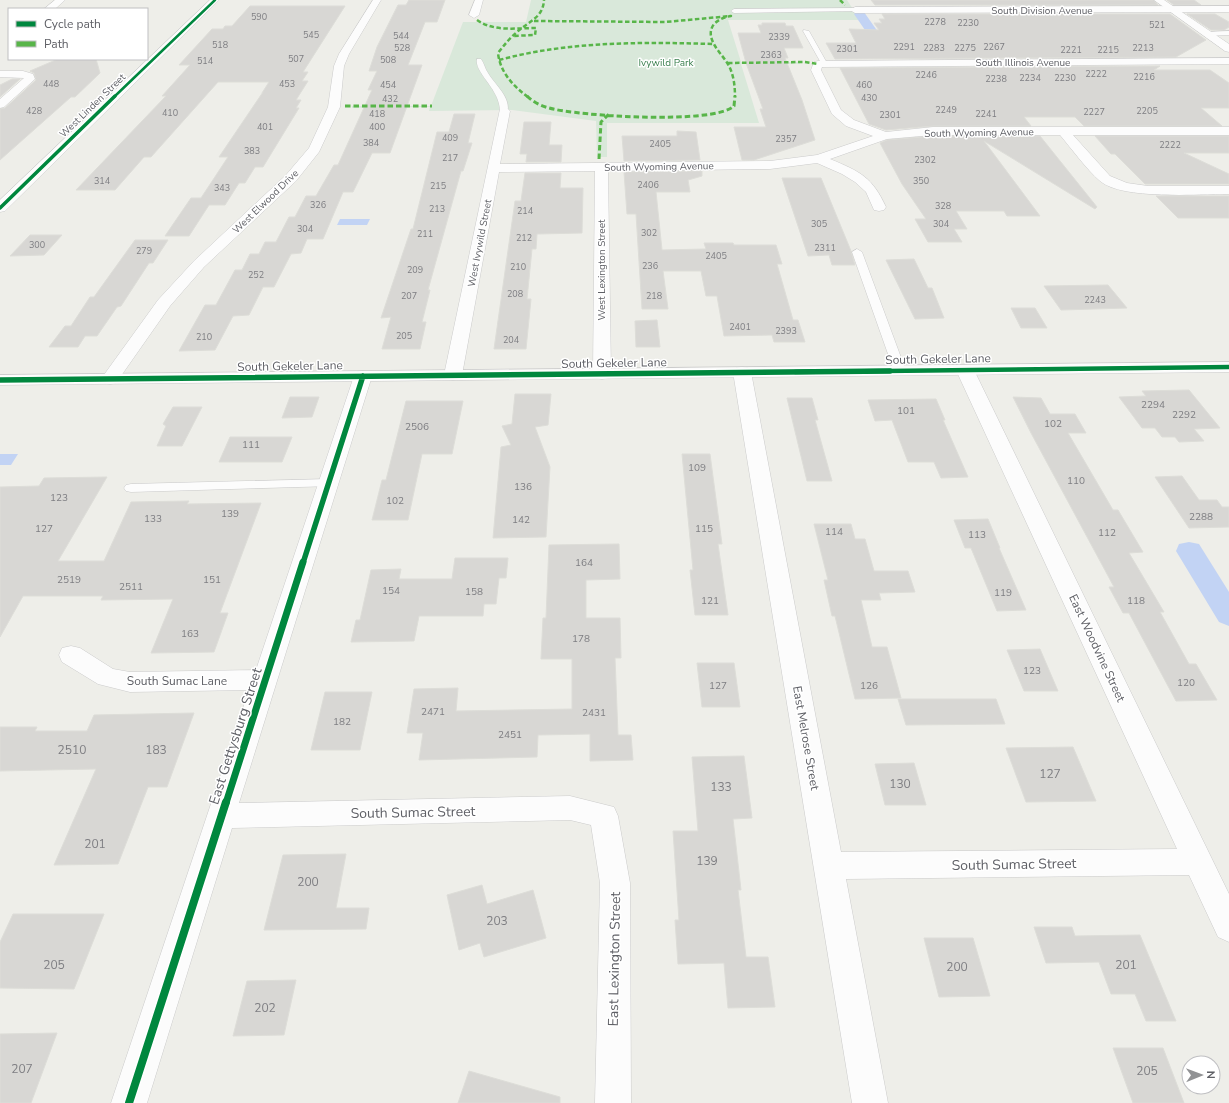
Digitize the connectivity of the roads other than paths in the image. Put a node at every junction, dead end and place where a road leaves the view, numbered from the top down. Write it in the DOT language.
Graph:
graph roads {
  1 [pos="61,0"];
  2 [pos="215,0"];
  3 [pos="377,0"];
  4 [pos="479,0"];
  5 [pos="1158,0"];
  6 [pos="50,8"];
  7 [pos="1172,9"];
  8 [pos="1229,9"];
  9 [pos="855,10"];
  10 [pos="734,11"];
  11 [pos="474,15"];
  12 [pos="806,30"];
  13 [pos="1207,34"];
  14 [pos="1229,34"];
  15 [pos="1229,49"];
  16 [pos="479,60"];
  17 [pos="1229,61"];
  18 [pos="821,64"];
  19 [pos="0,74"];
  20 [pos="0,105"];
  21 [pos="504,111"];
  22 [pos="1063,131"];
  23 [pos="1229,131"];
  24 [pos="885,136"];
  25 [pos="819,159"];
  26 [pos="601,167"];
  27 [pos="493,168"];
  28 [pos="1229,190"];
  29 [pos="879,207"];
  30 [pos="0,208"];
  31 [pos="858,252"];
  32 [pos="1229,367"];
  33 [pos="965,370"];
  34 [pos="900,371"];
  35 [pos="742,372"];
  36 [pos="602,374"];
  37 [pos="453,375"];
  38 [pos="363,376"];
  39 [pos="110,379"];
  40 [pos="0,380"];
  41 [pos="329,483"];
  42 [pos="131,488"];
  43 [pos="71,655"];
  44 [pos="265,680"];
  45 [pos="222,816"];
  46 [pos="604,816"];
  47 [pos="1198,862"];
  48 [pos="829,866"];
  49 [pos="1229,927"];
  50 [pos="129,1103"];
  51 [pos="613,1103"];
  52 [pos="870,1103"];
  1 -- 6 [label="street"];
  2 -- 30 [label="street, West Linden Street"];
  3 -- 39 [label="street, West Elwood Drive"];
  4 -- 11 [label="street"];
  5 -- 7 [label="street"];
  7 -- 8 [label="street, South Division Avenue"];
  7 -- 9 [label="street, South Division Avenue"];
  7 -- 13 [label="street"];
  9 -- 10 [label="lane"];
  12 -- 18 [label="lane"];
  13 -- 14 [label="lane"];
  13 -- 15 [label="street"];
  16 -- 21 [label="lane"];
  17 -- 18 [label="street, South Illinois Avenue"];
  18 -- 24 [label="street"];
  19 -- 20 [label="street"];
  21 -- 27 [label="street, West Ivywild Street"];
  22 -- 23 [label="street, South Wyoming Avenue"];
  22 -- 24 [label="street, South Wyoming Avenue"];
  22 -- 28 [label="street"];
  24 -- 25 [label="street, South Wyoming Avenue"];
  25 -- 26 [label="street, South Wyoming Avenue"];
  25 -- 29 [label="street"];
  26 -- 27 [label="street, South Wyoming Avenue"];
  26 -- 36 [label="street, West Lexington Street"];
  27 -- 37 [label="street, West Ivywild Street"];
  31 -- 34 [label="lane"];
  32 -- 33 [label="street, South Gekeler Lane"];
  33 -- 34 [label="street, South Gekeler Lane"];
  33 -- 47 [label="street, East Woodvine Street"];
  34 -- 35 [label="street, South Gekeler Lane"];
  35 -- 36 [label="street, South Gekeler Lane"];
  35 -- 48 [label="street, East Melrose Street"];
  36 -- 37 [label="street, South Gekeler Lane"];
  37 -- 38 [label="street, South Gekeler Lane"];
  38 -- 39 [label="street, South Gekeler Lane"];
  38 -- 41 [label="street, East Gettysburg Street"];
  39 -- 40 [label="street, South Gekeler Lane"];
  41 -- 42 [label="lane"];
  41 -- 44 [label="street, East Gettysburg Street"];
  43 -- 44 [label="street, South Sumac Lane"];
  44 -- 45 [label="street, East Gettysburg Street"];
  45 -- 46 [label="street, South Sumac Street"];
  45 -- 50 [label="street, East Gettysburg Street"];
  46 -- 51 [label="street, East Lexington Street"];
  47 -- 48 [label="street, South Sumac Street"];
  47 -- 49 [label="street, East Woodvine Street"];
  48 -- 52 [label="street, East Melrose Street"];
}
